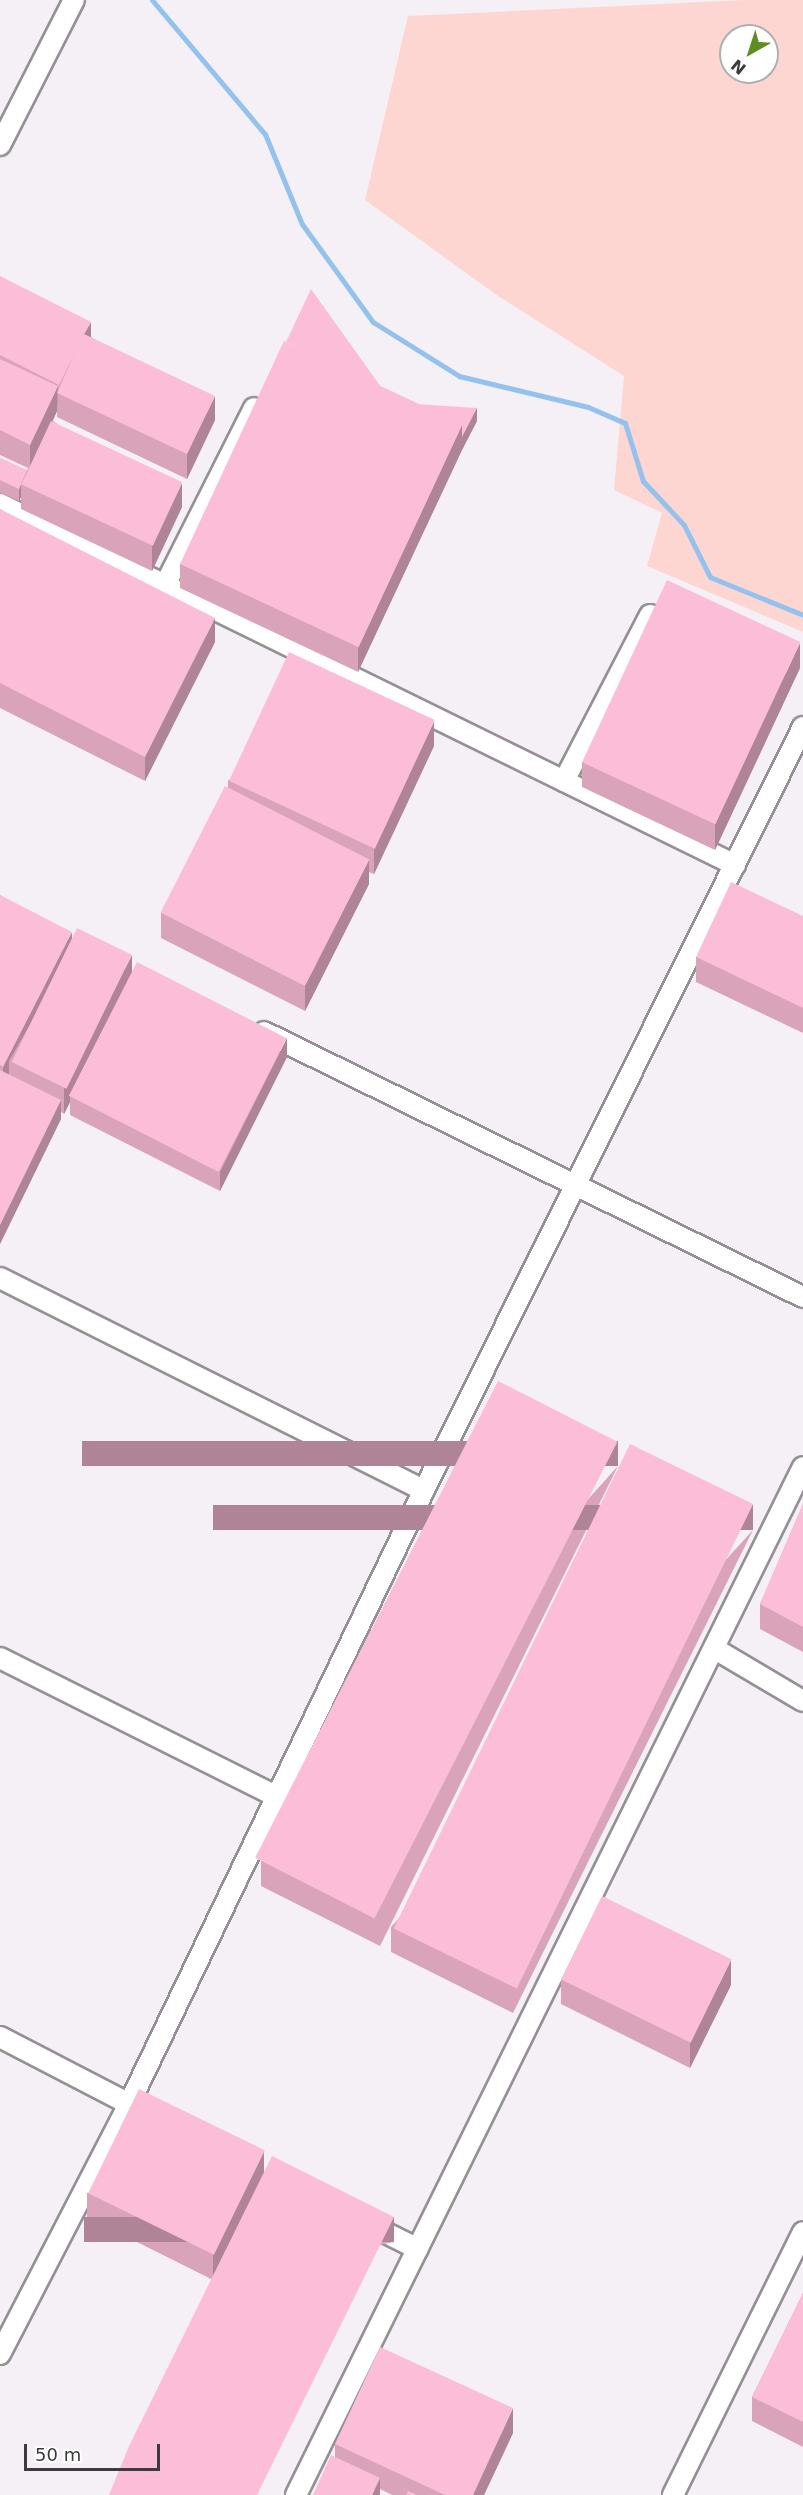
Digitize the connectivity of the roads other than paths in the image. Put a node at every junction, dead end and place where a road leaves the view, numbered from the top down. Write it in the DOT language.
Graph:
graph roads {
  1 [pos="74,0"];
  2 [pos="0,145"];
  3 [pos="261,393"];
  4 [pos="0,504"];
  5 [pos="165,585"];
  6 [pos="650,615"];
  7 [pos="803,727"];
  8 [pos="564,781"];
  9 [pos="735,866"];
  10 [pos="246,1024"];
  11 [pos="578,1188"];
  12 [pos="0,1278"];
  13 [pos="803,1297"];
  14 [pos="803,1467"];
  15 [pos="424,1490"];
  16 [pos="715,1649"];
  17 [pos="0,1658"];
  18 [pos="803,1701"];
  19 [pos="277,1797"];
  20 [pos="0,2037"];
  21 [pos="129,2104"];
  22 [pos="161,2120"];
  23 [pos="354,2217"];
  24 [pos="803,2232"];
  25 [pos="418,2249"];
  26 [pos="0,2354"];
  27 [pos="296,2495"];
  28 [pos="673,2495"];
  1 -- 2 [label="lane"];
  3 -- 5 [label="lane"];
  4 -- 5 [label="lane"];
  5 -- 8 [label="lane"];
  6 -- 8 [label="lane"];
  7 -- 9 [label="lane"];
  8 -- 9 [label="lane"];
  9 -- 11 [label="lane"];
  10 -- 11 [label="lane"];
  11 -- 13 [label="lane"];
  11 -- 15 [label="lane"];
  12 -- 15 [label="lane"];
  14 -- 16 [label="lane"];
  15 -- 19 [label="lane"];
  16 -- 18 [label="lane"];
  16 -- 25 [label="lane"];
  17 -- 19 [label="lane"];
  19 -- 21 [label="lane"];
  20 -- 21 [label="lane"];
  21 -- 22 [label="lane"];
  21 -- 26 [label="lane"];
  23 -- 25 [label="lane"];
  24 -- 28 [label="lane"];
  25 -- 27 [label="lane"];
}
